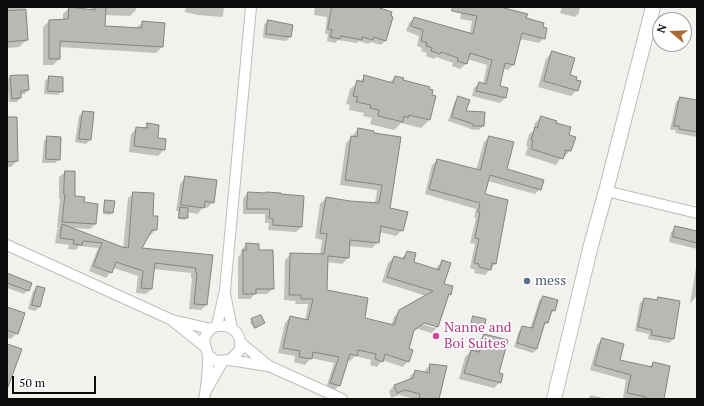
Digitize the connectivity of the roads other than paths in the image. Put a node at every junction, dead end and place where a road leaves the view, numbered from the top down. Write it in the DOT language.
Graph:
graph roads {
  1 [pos="251,7"];
  2 [pos="653,7"];
  3 [pos="606,191"];
  4 [pos="697,213"];
  5 [pos="7,246"];
  6 [pos="225,290"];
  7 [pos="172,320"];
  8 [pos="214,327"];
  9 [pos="232,328"];
  10 [pos="240,342"];
  11 [pos="206,351"];
  12 [pos="227,360"];
  13 [pos="269,366"];
  14 [pos="205,396"];
  15 [pos="342,399"];
  16 [pos="554,399"];
  1 -- 6 [label="street"];
  2 -- 3 [label="street"];
  3 -- 4 [label="street"];
  3 -- 16 [label="street"];
  5 -- 7 [label="street"];
  6 -- 8 [label="street"];
  6 -- 9 [label="street"];
  7 -- 8 [label="street"];
  7 -- 11 [label="street"];
  8 -- 9 [label="street"];
  8 -- 11 [label="street"];
  9 -- 10 [label="street"];
  10 -- 12 [label="street"];
  10 -- 13 [label="street"];
  11 -- 12 [label="street"];
  11 -- 14 [label="street"];
  12 -- 13 [label="street"];
  12 -- 14 [label="street"];
  13 -- 15 [label="street"];
}
